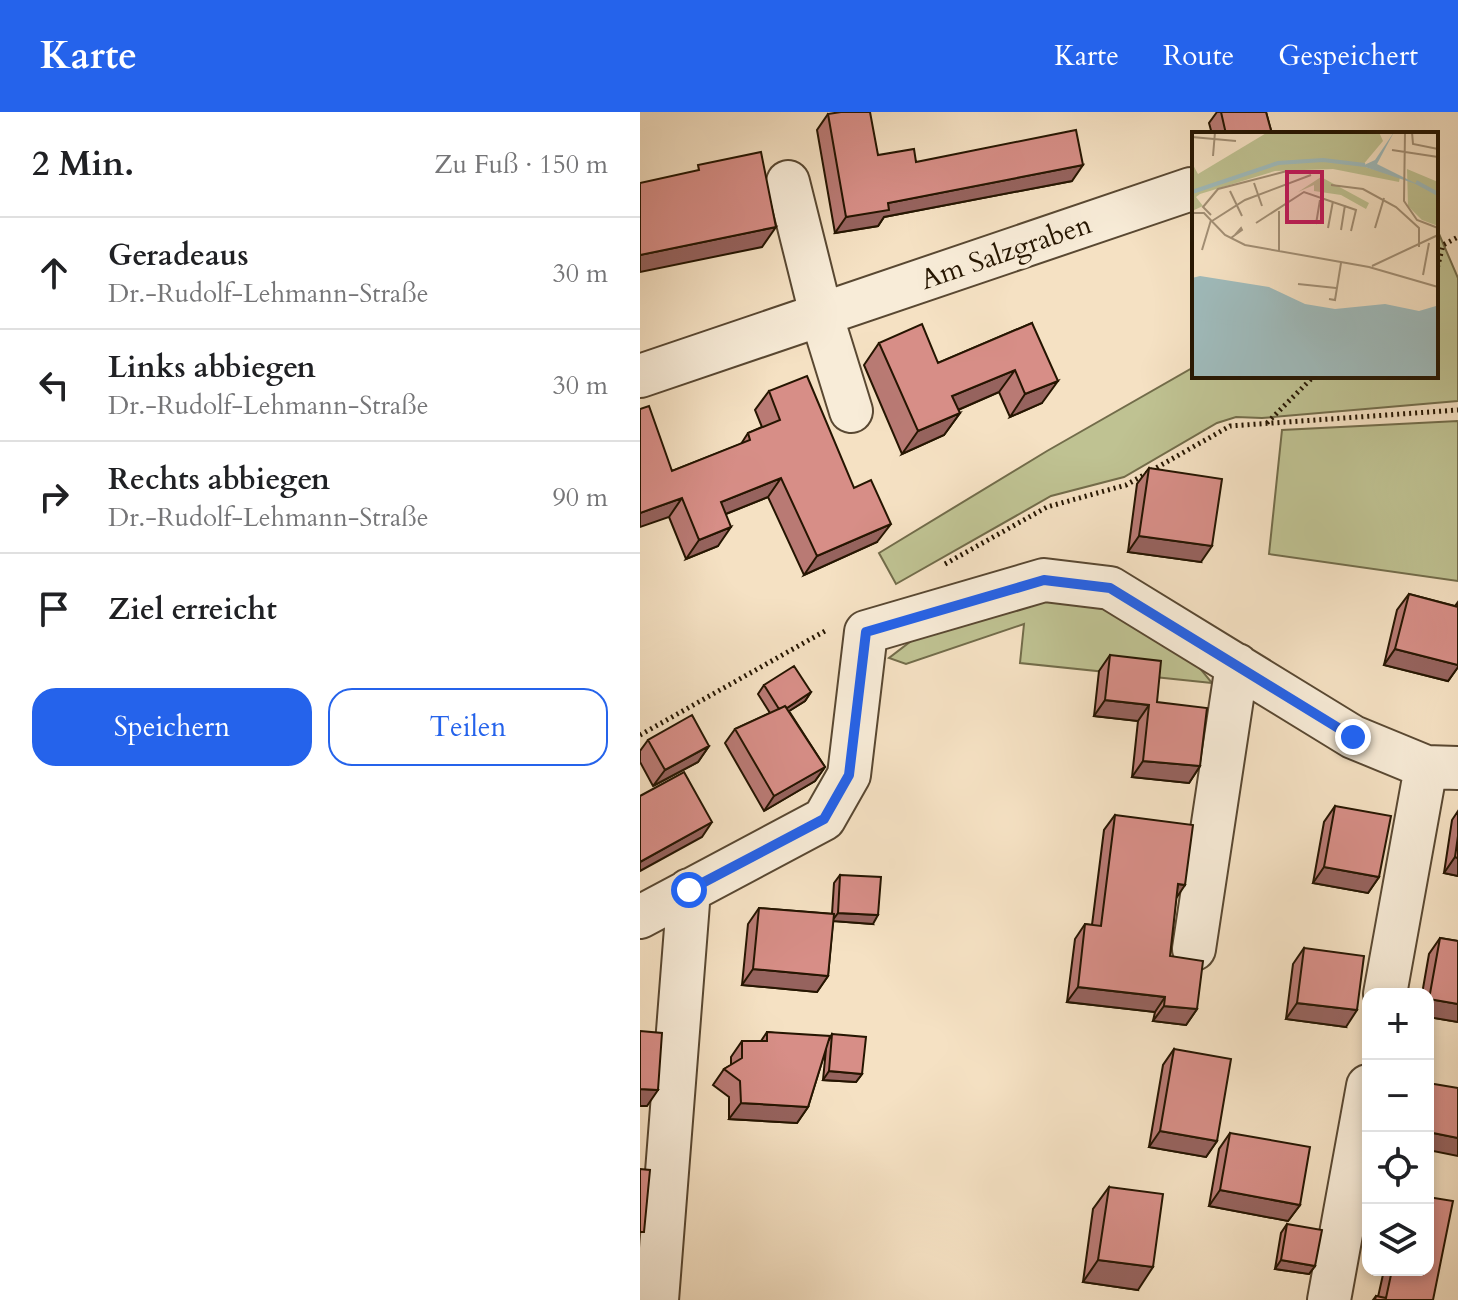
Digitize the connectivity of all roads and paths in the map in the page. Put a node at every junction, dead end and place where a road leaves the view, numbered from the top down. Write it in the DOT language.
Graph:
graph roads {
  1 [pos="788,182"];
  2 [pos="1191,189"];
  3 [pos="1458,237"];
  4 [pos="1438,265"];
  5 [pos="821,314"];
  6 [pos="640,376"];
  7 [pos="1312,378"];
  8 [pos="1458,410"];
  9 [pos="851,411"];
  10 [pos="1266,423"];
  11 [pos="939,567"];
  12 [pos="831,627"];
  13 [pos="1237,665"];
  14 [pos="640,735"];
  15 [pos="1442,768"];
  16 [pos="689,890"];
  17 [pos="640,917"];
  18 [pos="1194,949"];
  19 [pos="1387,988"];
  20 [pos="1362,1119"];
  21 [pos="657,1300"];
  22 [pos="1329,1300"];
  1 -- 5 [label="street"];
  2 -- 5 [label="street, Am Salzgraben"];
  3 -- 4 [label="path"];
  5 -- 6 [label="street, Am Salzgraben"];
  5 -- 9 [label="street"];
  7 -- 10 [label="path"];
  8 -- 10 [label="path"];
  10 -- 11 [label="path"];
  12 -- 14 [label="path"];
  13 -- 15 [label="street"];
  13 -- 16 [label="street"];
  13 -- 18 [label="street"];
  15 -- 19 [label="street"];
  16 -- 17 [label="street"];
  16 -- 21 [label="street"];
  20 -- 22 [label="street"];
}
